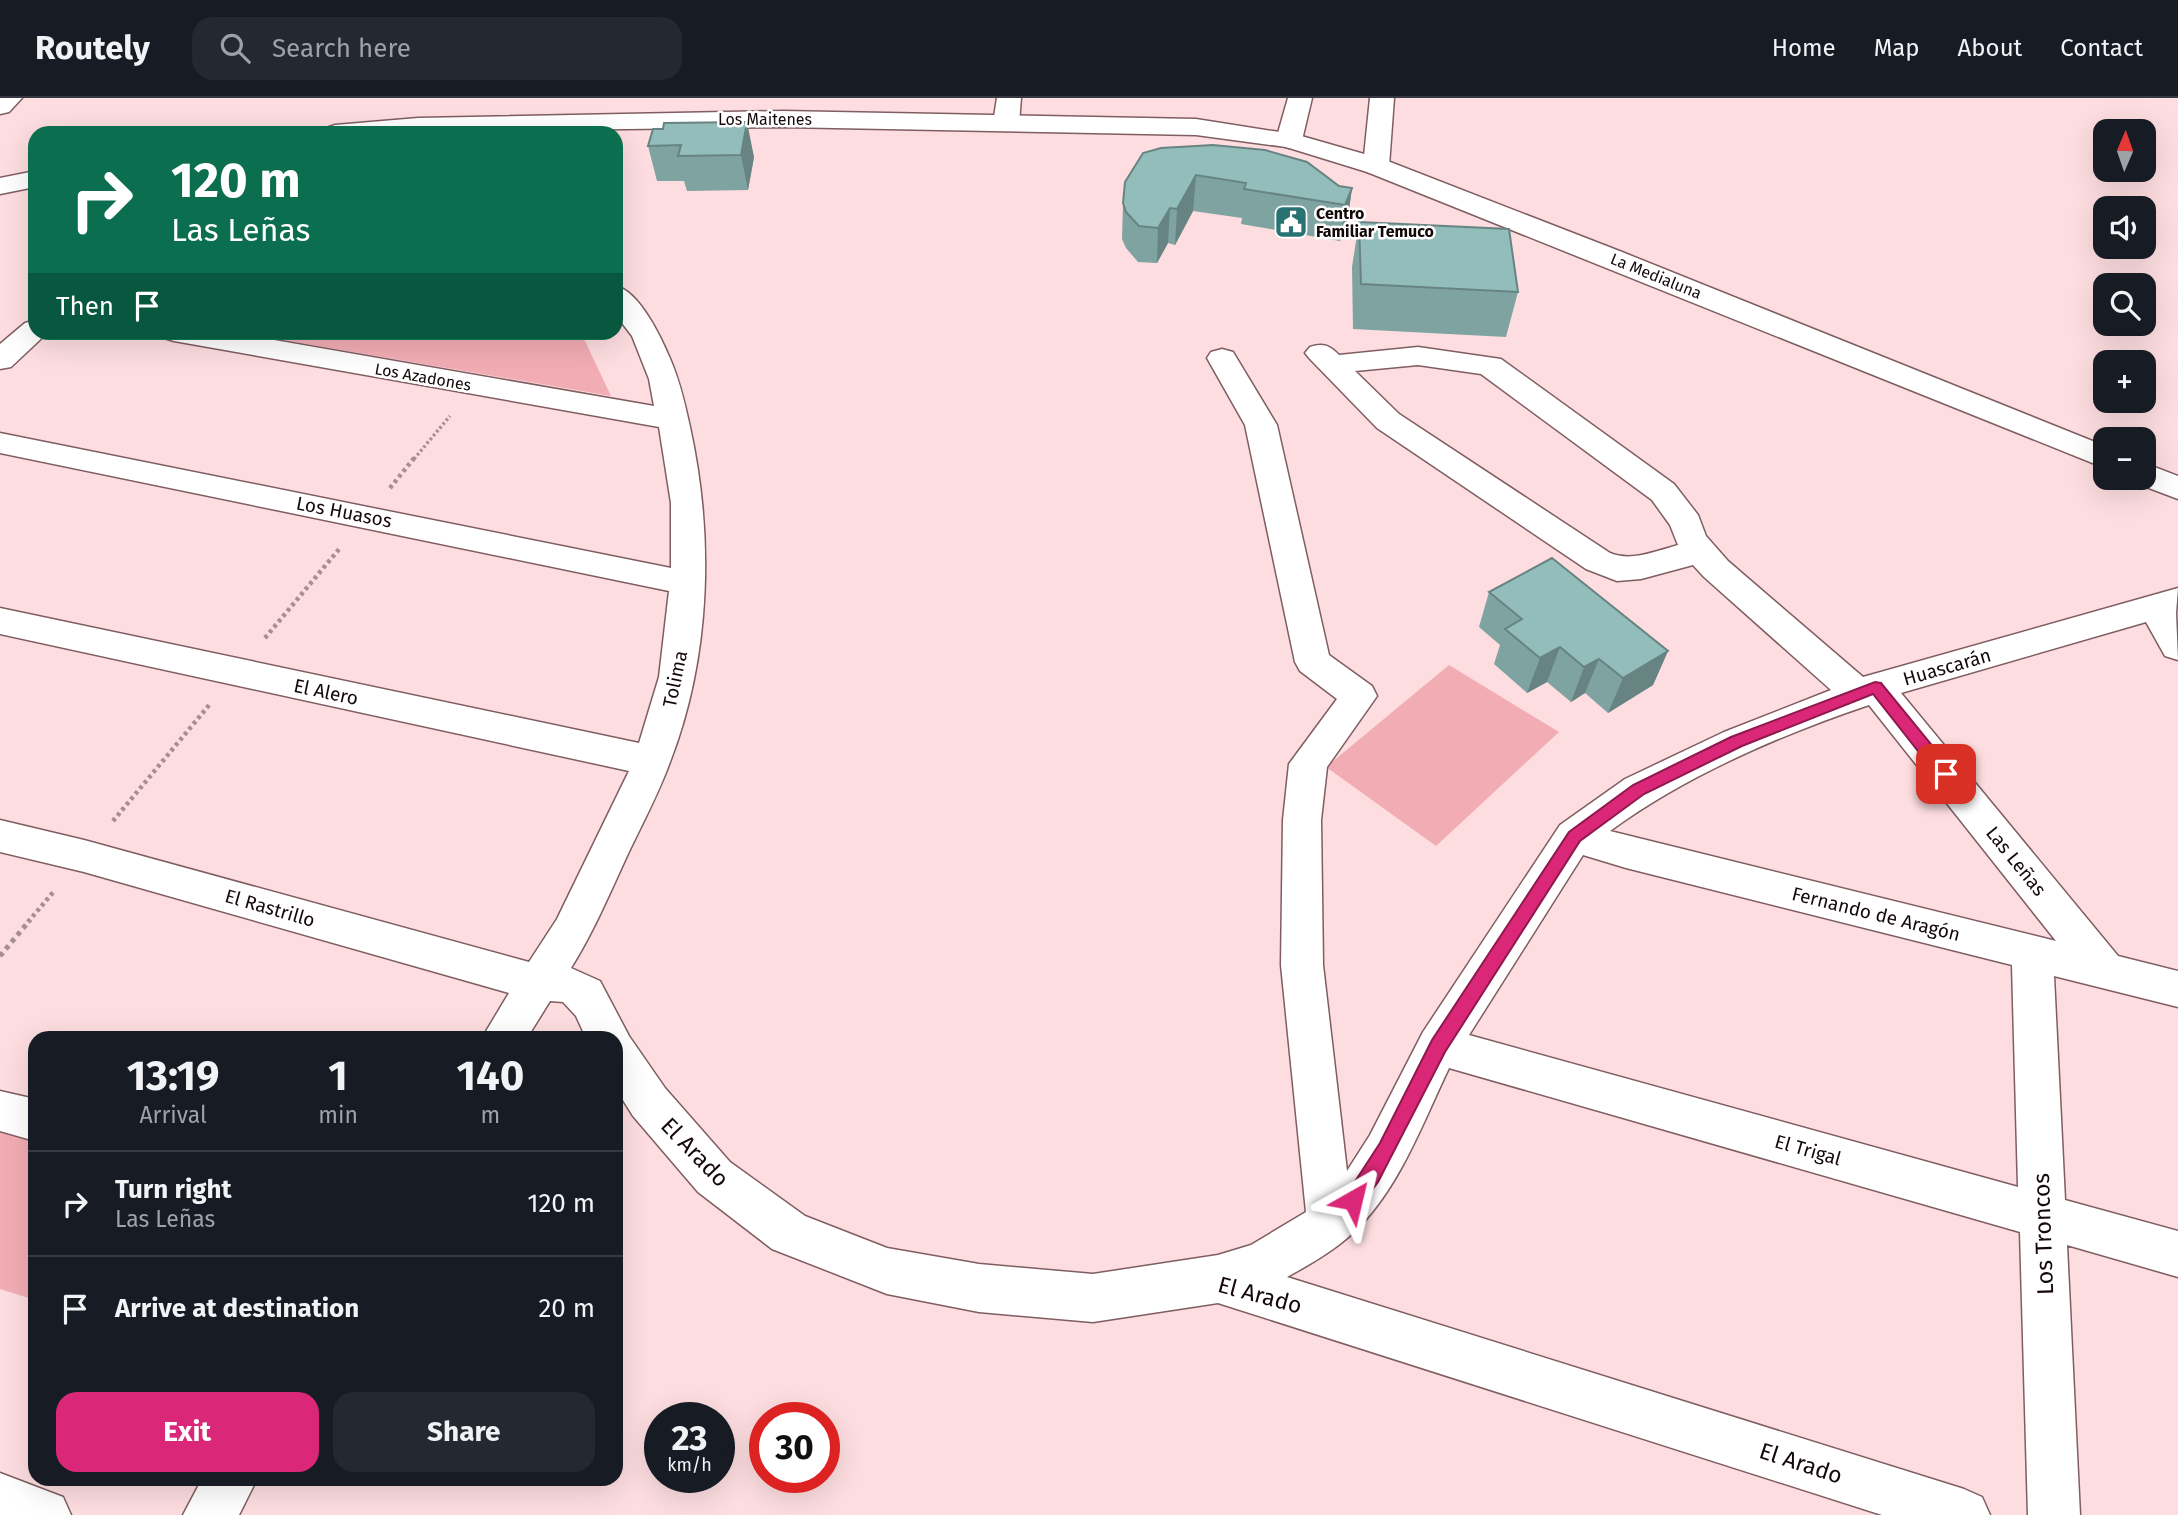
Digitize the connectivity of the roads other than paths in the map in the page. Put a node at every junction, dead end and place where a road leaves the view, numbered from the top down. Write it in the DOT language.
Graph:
graph roads {
  1 [pos="9,98"];
  2 [pos="1300,98"];
  3 [pos="1382,98"];
  4 [pos="0,107"];
  5 [pos="1007,110"];
  6 [pos="552,126"];
  7 [pos="1196,127"];
  8 [pos="1289,140"];
  9 [pos="1376,166"];
  10 [pos="28,180"];
  11 [pos="0,186"];
  12 [pos="623,304"];
  13 [pos="28,335"];
  14 [pos="218,340"];
  15 [pos="1222,358"];
  16 [pos="0,360"];
  17 [pos="671,419"];
  18 [pos="0,443"];
  19 [pos="2093,453"];
  20 [pos="2156,479"];
  21 [pos="2178,488"];
  22 [pos="1700,551"];
  23 [pos="687,583"];
  24 [pos="2167,604"];
  25 [pos="0,621"];
  26 [pos="2178,647"];
  27 [pos="1867,691"];
  28 [pos="652,761"];
  29 [pos="0,836"];
  30 [pos="1574,836"];
  31 [pos="2032,952"];
  32 [pos="2104,970"];
  33 [pos="538,983"];
  34 [pos="2178,989"];
  35 [pos="507,1031"];
  36 [pos="605,1031"];
  37 [pos="1438,1046"];
  38 [pos="623,1062"];
  39 [pos="0,1111"];
  40 [pos="28,1118"];
  41 [pos="2043,1216"];
  42 [pos="1330,1223"];
  43 [pos="2178,1254"];
  44 [pos="1218,1279"];
  45 [pos="227,1486"];
  46 [pos="0,1499"];
  47 [pos="45,1515"];
  48 [pos="209,1515"];
  49 [pos="1964,1515"];
  50 [pos="2054,1515"];
  1 -- 4 [label="street"];
  2 -- 8 [label="street"];
  3 -- 9 [label="street"];
  5 -- 6 [label="street, Los Maitenes"];
  5 -- 7 [label="street, Los Maitenes"];
  7 -- 8 [label="street, La Medialuna"];
  8 -- 9 [label="street, La Medialuna"];
  9 -- 19 [label="street, La Medialuna"];
  10 -- 11 [label="street"];
  12 -- 17 [label="street, Tolima"];
  13 -- 16 [label="street"];
  14 -- 17 [label="street, Los Azadones"];
  15 -- 42 [label="street"];
  17 -- 23 [label="street, Tolima"];
  18 -- 23 [label="street, Los Huasos"];
  20 -- 21 [label="street"];
  22 -- 22 [label="street, Las Leñas"];
  22 -- 27 [label="street, Las Leñas"];
  23 -- 28 [label="street, Tolima"];
  24 -- 26 [label="street"];
  24 -- 27 [label="street, Huascarán"];
  25 -- 28 [label="street, El Alero"];
  27 -- 30 [label="street, Huascarán"];
  27 -- 32 [label="street, Las Leñas"];
  28 -- 33 [label="street, Tolima"];
  29 -- 33 [label="street, El Rastrillo"];
  30 -- 31 [label="street, Fernando de Aragón"];
  30 -- 37 [label="street, Huascarán"];
  31 -- 32 [label="street, Fernando de Aragón"];
  31 -- 41 [label="street, Los Troncos"];
  32 -- 34 [label="street, Fernando de Aragón"];
  33 -- 35 [label="street, Tolima"];
  33 -- 36 [label="street"];
  37 -- 41 [label="street, El Trigal"];
  37 -- 42 [label="street, Huascarán"];
  38 -- 44 [label="street, El Arado"];
  39 -- 40 [label="street"];
  41 -- 43 [label="street, El Trigal"];
  41 -- 50 [label="street, Los Troncos"];
  42 -- 44 [label="street, Huascarán"];
  44 -- 49 [label="street, El Arado"];
  45 -- 48 [label="street"];
  46 -- 47 [label="street"];
}
